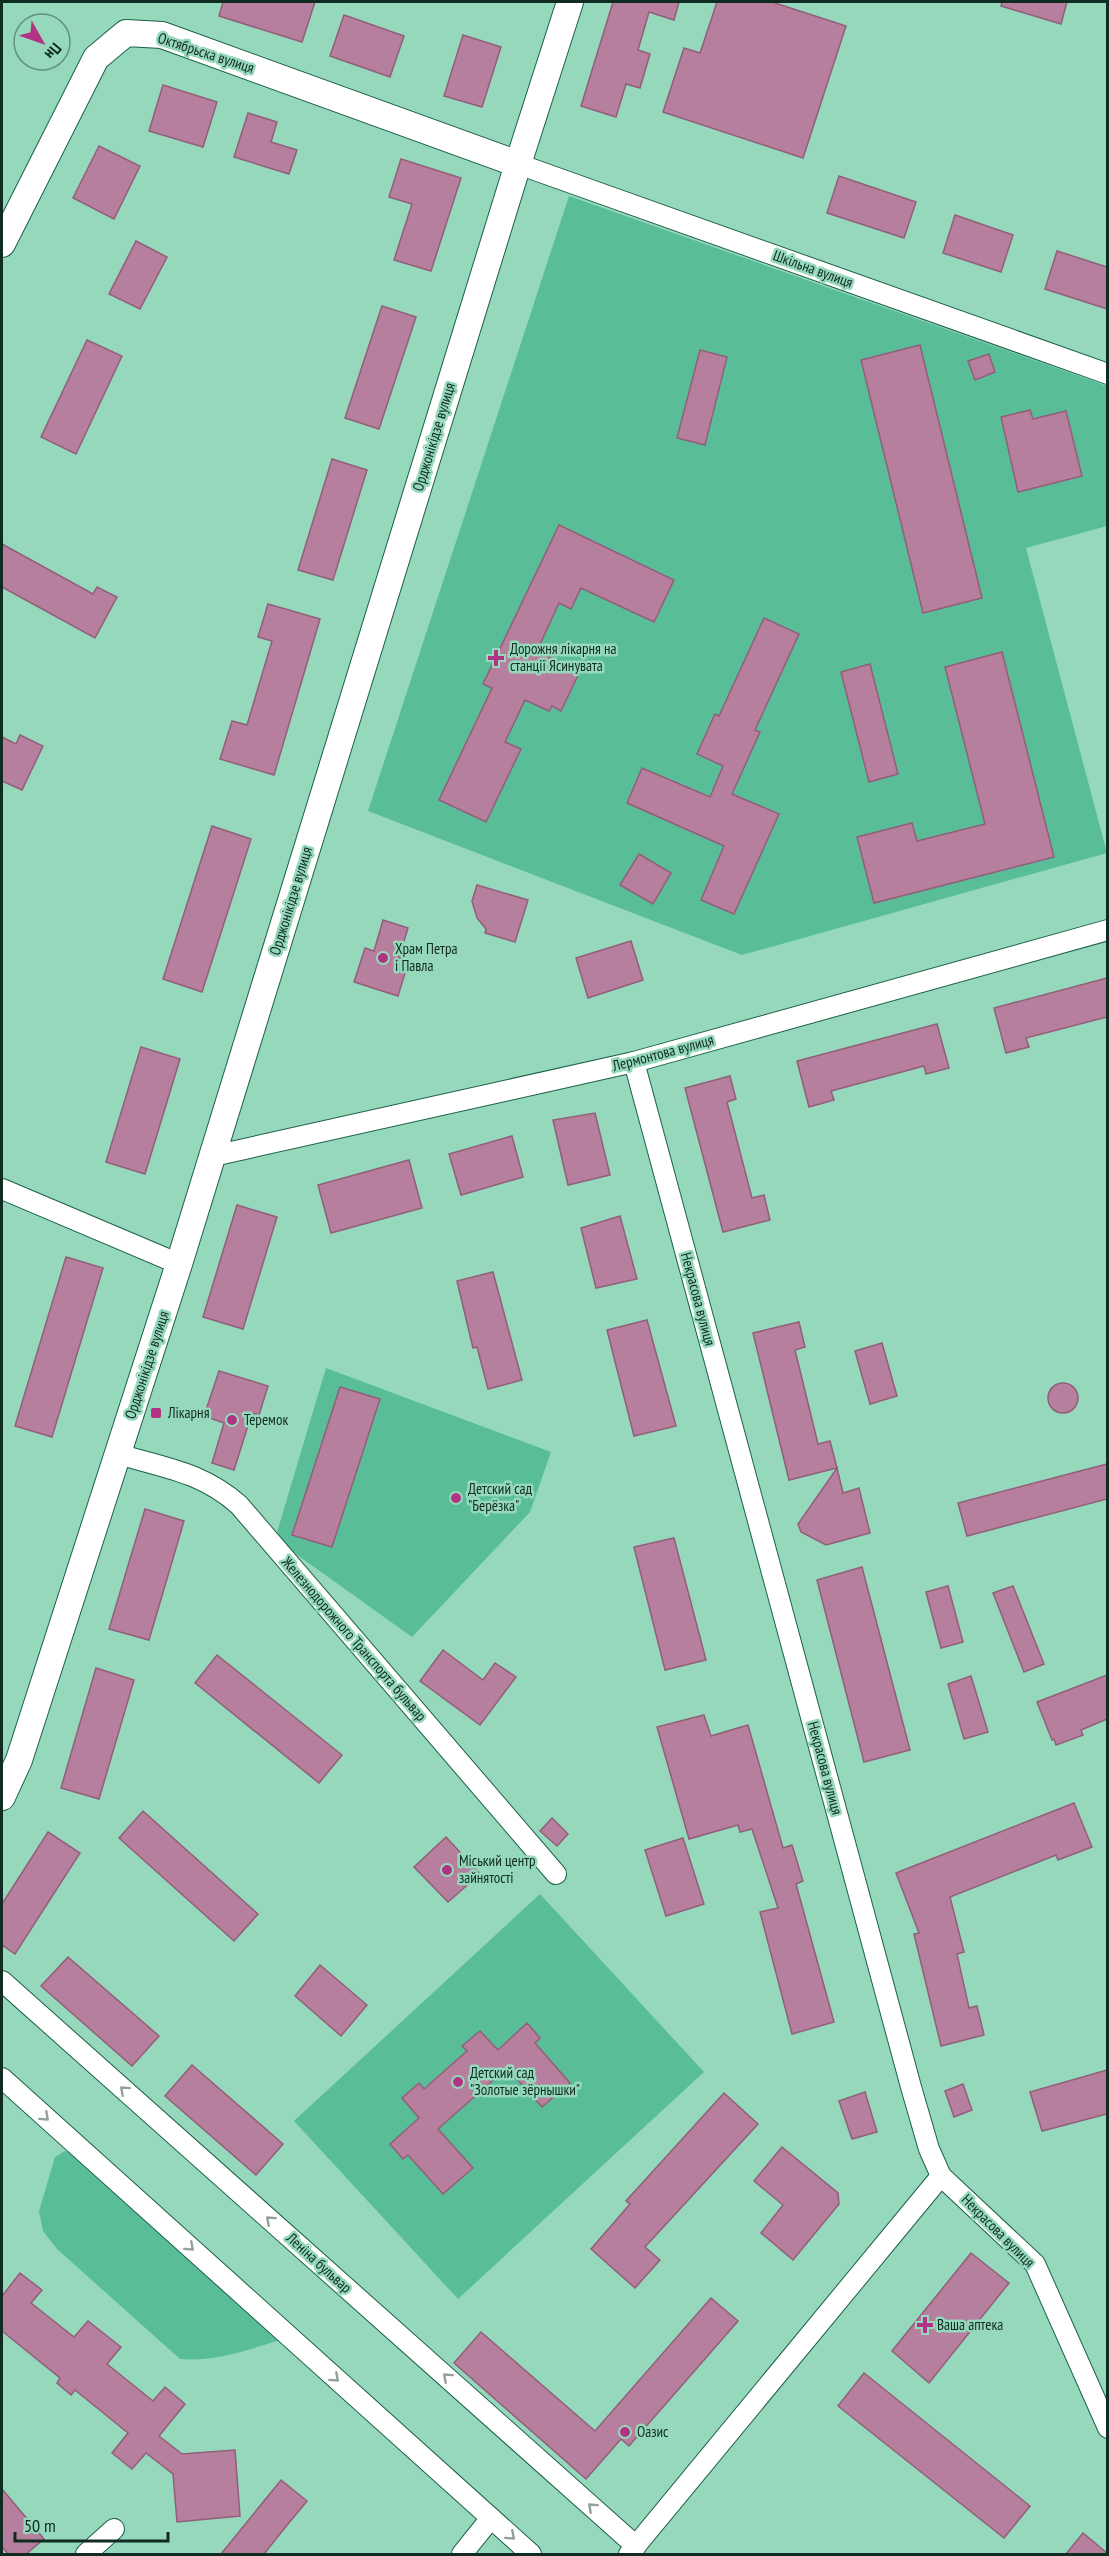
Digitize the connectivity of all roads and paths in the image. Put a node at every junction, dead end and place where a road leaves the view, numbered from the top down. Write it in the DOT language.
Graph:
graph roads {
  1 [pos="570,2"];
  2 [pos="518,164"];
  3 [pos="2,244"];
  4 [pos="1107,374"];
  5 [pos="1107,930"];
  6 [pos="634,1062"];
  7 [pos="213,1156"];
  8 [pos="2,1189"];
  9 [pos="179,1264"];
  10 [pos="118,1454"];
  11 [pos="2,1797"];
  12 [pos="556,1874"];
  13 [pos="2,1981"];
  14 [pos="2,2078"];
  15 [pos="940,2176"];
  16 [pos="1107,2428"];
  17 [pos="491,2518"];
  18 [pos="114,2529"];
  19 [pos="632,2550"];
  20 [pos="86,2554"];
  21 [pos="462,2554"];
  22 [pos="531,2554"];
  1 -- 2 [label="main road, Орджонікідзе вулиця"];
  2 -- 3 [label="main road, Октябрьска вулиця"];
  2 -- 4 [label="street, Шкільна вулиця"];
  2 -- 7 [label="main road, Орджонікідзе вулиця"];
  5 -- 6 [label="street, Лермонтова вулиця"];
  6 -- 7 [label="street, Лермонтова вулиця"];
  6 -- 15 [label="street, Некрасова вулиця"];
  7 -- 9 [label="main road, Орджонікідзе вулиця"];
  8 -- 9 [label="street"];
  9 -- 10 [label="main road, Орджонікідзе вулиця"];
  10 -- 11 [label="main road, Орджонікідзе вулиця"];
  10 -- 12 [label="street, Железнодорожного Транспорта бульвар"];
  19 -- 13 [label="street, Леніна бульвар, one-way"];
  14 -- 17 [label="street, one-way"];
  15 -- 16 [label="street, Некрасова вулиця"];
  15 -- 19 [label="street"];
  17 -- 21 [label="street"];
  17 -- 22 [label="street, one-way"];
  18 -- 20 [label="street"];
}
